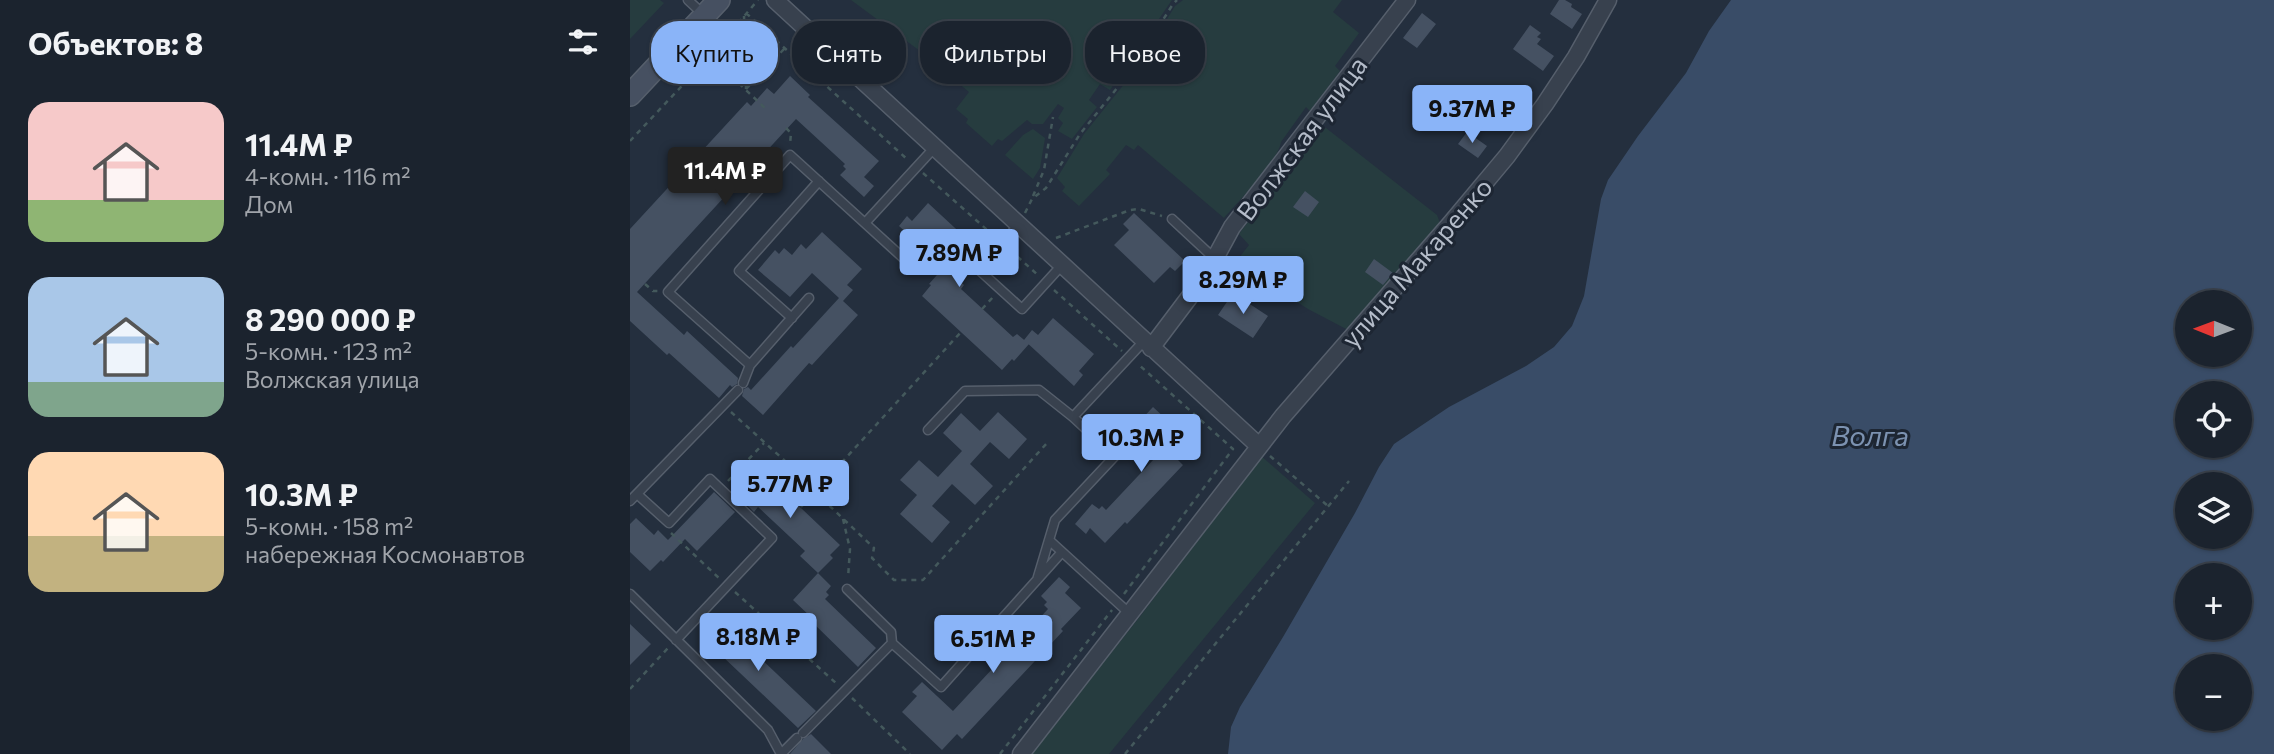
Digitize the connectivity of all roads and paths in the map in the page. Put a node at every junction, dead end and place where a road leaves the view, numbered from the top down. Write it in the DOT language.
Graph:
graph roads {
  1 [pos="688,0"];
  2 [pos="758,0"];
  3 [pos="775,0"];
  4 [pos="1177,0"];
  5 [pos="1407,0"];
  6 [pos="1608,0"];
  7 [pos="712,8"];
  8 [pos="745,15"];
  9 [pos="740,21"];
  10 [pos="784,49"];
  11 [pos="683,84"];
  12 [pos="741,84"];
  13 [pos="746,89"];
  14 [pos="630,95"];
  15 [pos="768,110"];
  16 [pos="1053,117"];
  17 [pos="786,128"];
  18 [pos="631,138"];
  19 [pos="934,147"];
  20 [pos="790,155"];
  21 [pos="916,167"];
  22 [pos="819,181"];
  23 [pos="1032,200"];
  24 [pos="1172,219"];
  25 [pos="865,223"];
  26 [pos="1018,225"];
  27 [pos="1002,243"];
  28 [pos="1039,244"];
  29 [pos="1215,259"];
  30 [pos="1062,265"];
  31 [pos="912,266"];
  32 [pos="1046,283"];
  33 [pos="645,284"];
  34 [pos="1000,289"];
  35 [pos="668,292"];
  36 [pos="809,298"];
  37 [pos="982,309"];
  38 [pos="792,318"];
  39 [pos="961,332"];
  40 [pos="1148,345"];
  41 [pos="1130,358"];
  42 [pos="750,365"];
  43 [pos="723,405"];
  44 [pos="1073,417"];
  45 [pos="929,430"];
  46 [pos="764,443"];
  47 [pos="1048,443"];
  48 [pos="1259,446"];
  49 [pos="1283,468"];
  50 [pos="1349,481"];
  51 [pos="720,489"];
  52 [pos="816,491"];
  53 [pos="637,494"];
  54 [pos="630,501"];
  55 [pos="1328,506"];
  56 [pos="801,507"];
  57 [pos="843,519"];
  58 [pos="669,523"];
  59 [pos="1049,540"];
  60 [pos="1062,552"];
  61 [pos="1037,580"];
  62 [pos="727,585"];
  63 [pos="847,589"];
  64 [pos="630,594"];
  65 [pos="1123,608"];
  66 [pos="676,640"];
  67 [pos="892,643"];
  68 [pos="630,689"];
  69 [pos="844,691"];
  70 [pos="781,754"];
  71 [pos="910,754"];
  72 [pos="1000,754"];
  73 [pos="1021,754"];
  74 [pos="1125,754"];
  1 -- 7 [label="lane"];
  2 -- 8 [label="path"];
  3 -- 19 [label="street"];
  4 -- 23 [label="path"];
  5 -- 29 [label="street, Волжская улица"];
  6 -- 48 [label="street, улица Макаренко"];
  7 -- 14 [label="street"];
  8 -- 9 [label="path"];
  8 -- 10 [label="path"];
  8 -- 13 [label="path"];
  10 -- 13 [label="path"];
  10 -- 21 [label="path"];
  11 -- 18 [label="path"];
  12 -- 13 [label="path"];
  13 -- 15 [label="path"];
  16 -- 23 [label="path"];
  17 -- 20 [label="path"];
  19 -- 21 [label="lane"];
  19 -- 26 [label="street"];
  20 -- 22 [label="lane"];
  20 -- 35 [label="lane"];
  21 -- 25 [label="lane"];
  21 -- 27 [label="path"];
  22 -- 25 [label="lane"];
  22 -- 38 [label="lane"];
  23 -- 26 [label="path"];
  24 -- 28 [label="path"];
  24 -- 29 [label="lane"];
  25 -- 31 [label="lane"];
  26 -- 27 [label="lane"];
  26 -- 28 [label="street"];
  27 -- 32 [label="path"];
  27 -- 34 [label="lane"];
  28 -- 30 [label="street"];
  29 -- 40 [label="street, Волжская улица"];
  30 -- 32 [label="lane"];
  30 -- 40 [label="street"];
  32 -- 34 [label="lane"];
  32 -- 41 [label="path"];
  33 -- 35 [label="path"];
  34 -- 37 [label="path"];
  35 -- 42 [label="lane"];
  36 -- 38 [label="lane"];
  38 -- 42 [label="lane"];
  39 -- 52 [label="path"];
  40 -- 41 [label="lane"];
  40 -- 48 [label="street"];
  41 -- 44 [label="lane"];
  41 -- 65 [label="path"];
  42 -- 43 [label="lane"];
  43 -- 46 [label="path"];
  43 -- 53 [label="lane"];
  44 -- 45 [label="lane"];
  44 -- 59 [label="lane"];
  46 -- 51 [label="path"];
  46 -- 52 [label="path"];
  47 -- 57 [label="path"];
  48 -- 65 [label="street, улица Макаренко"];
  49 -- 55 [label="path"];
  50 -- 55 [label="path"];
  51 -- 58 [label="lane"];
  51 -- 62 [label="lane"];
  52 -- 56 [label="path"];
  52 -- 57 [label="path"];
  53 -- 54 [label="lane"];
  53 -- 58 [label="lane"];
  55 -- 74 [label="path"];
  57 -- 63 [label="path"];
  58 -- 62 [label="path"];
  59 -- 60 [label="lane"];
  59 -- 61 [label="lane"];
  60 -- 61 [label="lane"];
  60 -- 65 [label="lane"];
  61 -- 67 [label="lane"];
  62 -- 66 [label="lane"];
  62 -- 69 [label="path"];
  63 -- 67 [label="lane"];
  64 -- 66 [label="lane"];
  65 -- 72 [label="path"];
  65 -- 73 [label="street, улица Макаренко"];
  66 -- 68 [label="path"];
  66 -- 70 [label="lane"];
  67 -- 69 [label="lane"];
  69 -- 70 [label="lane"];
  69 -- 71 [label="path"];
}
